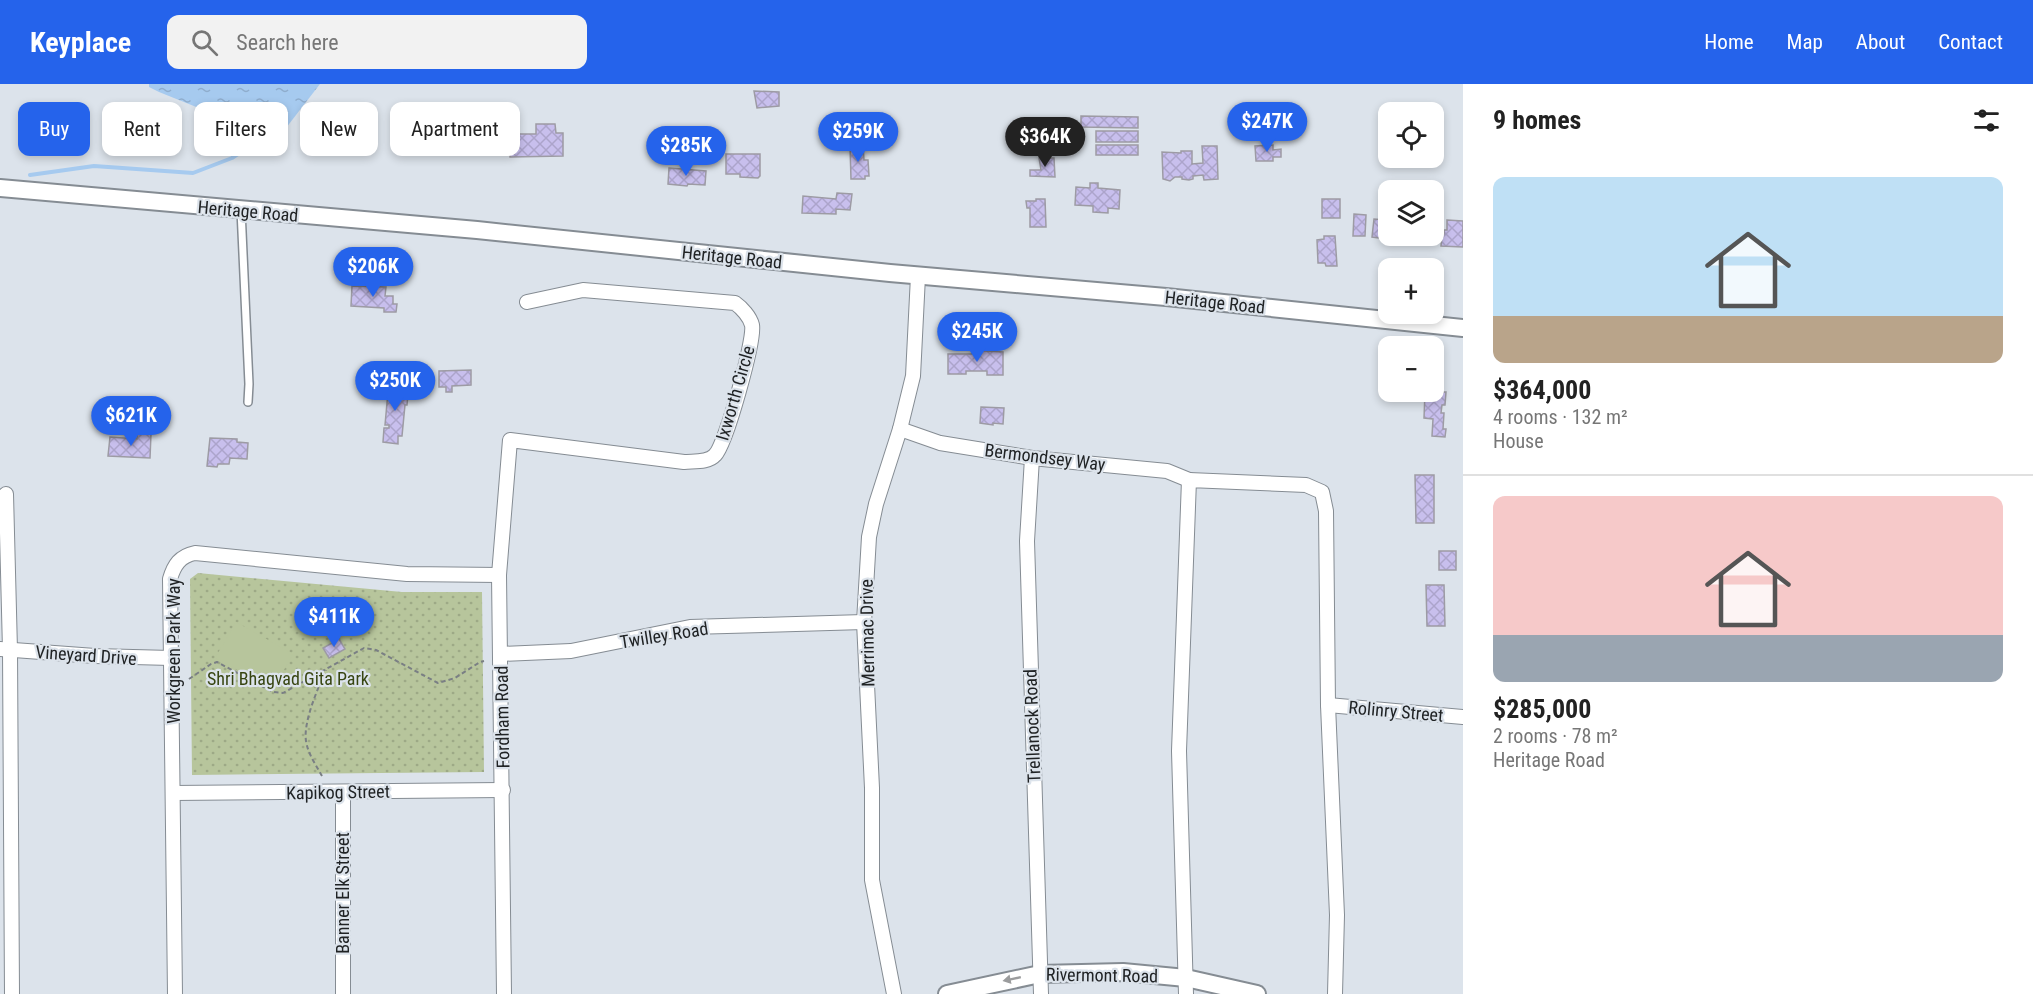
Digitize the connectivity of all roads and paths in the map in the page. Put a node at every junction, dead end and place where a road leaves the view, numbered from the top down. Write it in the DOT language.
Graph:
graph roads {
  1 [pos="0,188"];
  2 [pos="241,210"];
  3 [pos="918,276"];
  4 [pos="527,302"];
  5 [pos="1463,328"];
  6 [pos="248,402"];
  7 [pos="900,429"];
  8 [pos="510,440"];
  9 [pos="1032,458"];
  10 [pos="1189,480"];
  11 [pos="6,494"];
  12 [pos="499,575"];
  13 [pos="864,622"];
  14 [pos="5,649"];
  15 [pos="501,654"];
  16 [pos="171,658"];
  17 [pos="484,661"];
  18 [pos="326,670"];
  19 [pos="189,679"];
  20 [pos="1328,705"];
  21 [pos="1463,717"];
  22 [pos="321,776"];
  23 [pos="503,790"];
  24 [pos="342,792"];
  25 [pos="173,793"];
  26 [pos="5,803"];
  27 [pos="1040,974"];
  28 [pos="1186,986"];
  29 [pos="12,994"];
  30 [pos="175,994"];
  31 [pos="343,994"];
  32 [pos="504,994"];
  33 [pos="894,994"];
  34 [pos="947,994"];
  35 [pos="1041,994"];
  36 [pos="1257,994"];
  37 [pos="1335,994"];
  1 -- 2 [label="street, Heritage Road"];
  2 -- 3 [label="street, Heritage Road"];
  2 -- 6 [label="lane"];
  3 -- 5 [label="street, Heritage Road"];
  3 -- 7 [label="street, Merrimac Drive"];
  4 -- 8 [label="street, Ixworth Circle"];
  7 -- 9 [label="street, Bermondsey Way"];
  7 -- 13 [label="street, Merrimac Drive"];
  8 -- 12 [label="street, Fordham Road"];
  9 -- 10 [label="street, Bermondsey Way"];
  9 -- 27 [label="street, Trellanock Road"];
  10 -- 20 [label="street, Bermondsey Way"];
  10 -- 28 [label="street"];
  11 -- 14 [label="street"];
  12 -- 15 [label="street, Fordham Road"];
  12 -- 16 [label="street, Workgreen Park Way"];
  13 -- 15 [label="street, Twilley Road"];
  13 -- 33 [label="street, Merrimac Drive"];
  14 -- 16 [label="street, Vineyard Drive"];
  14 -- 26 [label="street"];
  15 -- 23 [label="street, Fordham Road"];
  16 -- 25 [label="street, Workgreen Park Way"];
  17 -- 18 [label="path"];
  18 -- 19 [label="path"];
  18 -- 22 [label="path"];
  20 -- 21 [label="street, Rolinry Street"];
  20 -- 37 [label="street"];
  23 -- 24 [label="street, Kapikog Street"];
  23 -- 32 [label="street, Fordham Road"];
  24 -- 25 [label="street, Kapikog Street"];
  24 -- 31 [label="street, Banner Elk Street"];
  25 -- 30 [label="street, Workgreen Park Way"];
  26 -- 29 [label="street"];
  27 -- 28 [label="street, Rivermont Road"];
  27 -- 34 [label="street, Rivermont Road, one-way"];
  27 -- 35 [label="street, Trellanock Road"];
  28 -- 36 [label="street, Rivermont Road"];
}
